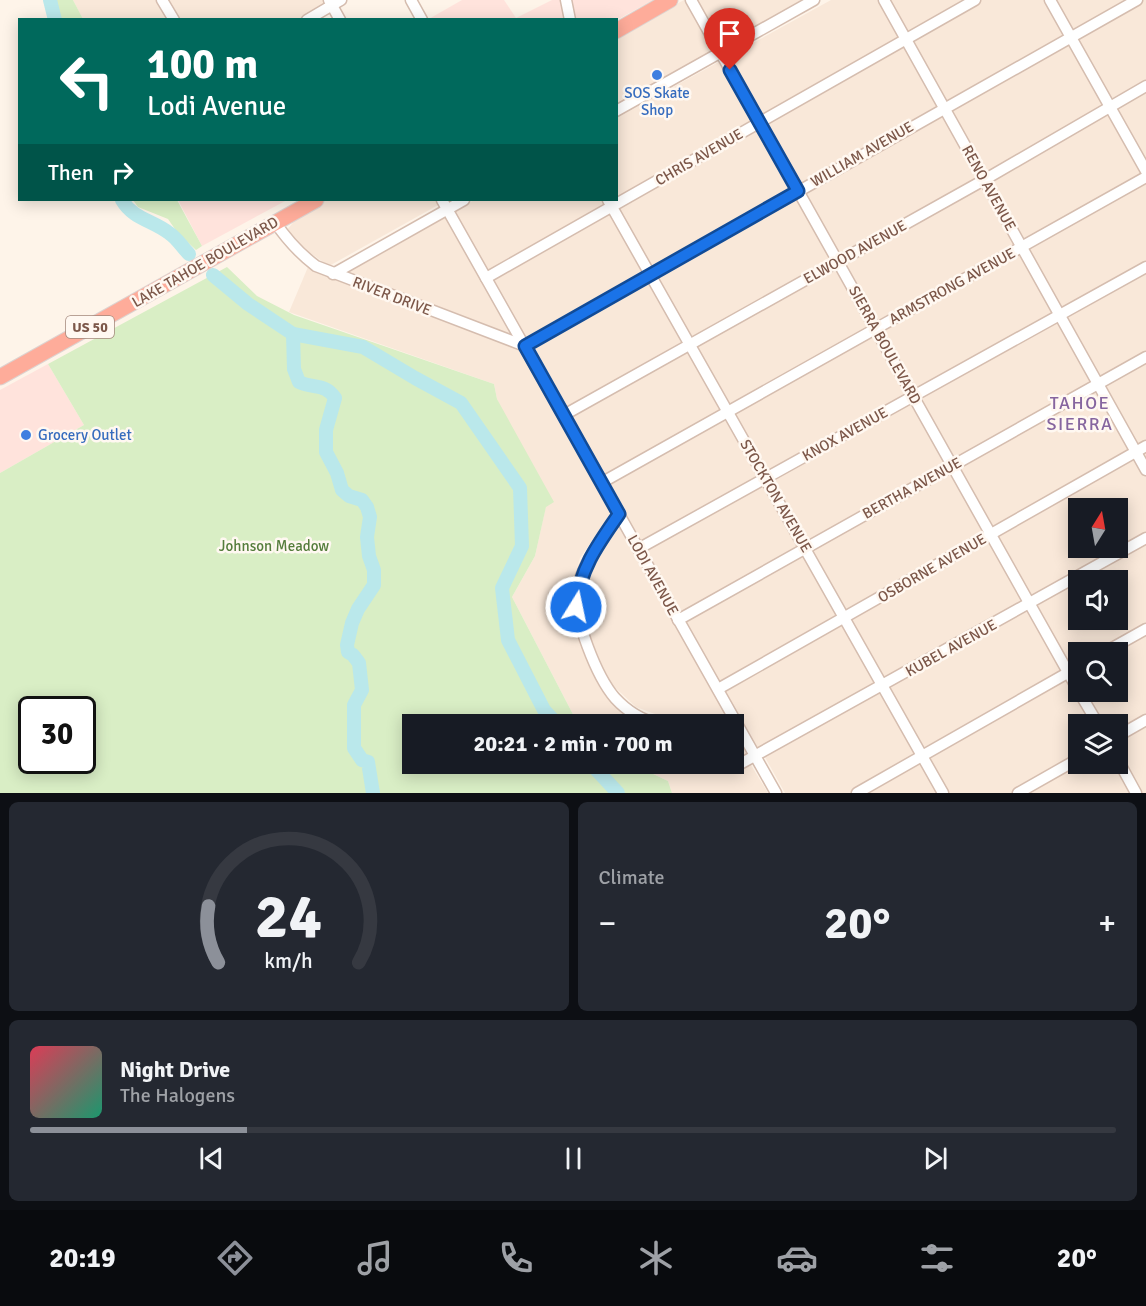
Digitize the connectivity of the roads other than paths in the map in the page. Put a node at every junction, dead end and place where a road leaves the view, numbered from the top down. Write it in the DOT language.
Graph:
graph roads {
  1 [pos="162,0"];
  2 [pos="411,0"];
  3 [pos="566,0"];
  4 [pos="670,0"];
  5 [pos="691,0"];
  6 [pos="814,0"];
  7 [pos="884,0"];
  8 [pos="975,0"];
  9 [pos="1050,0"];
  10 [pos="1137,0"];
  11 [pos="334,2"];
  12 [pos="173,18"];
  13 [pos="310,18"];
  14 [pos="339,18"];
  15 [pos="421,18"];
  16 [pos="570,18"];
  17 [pos="618,30"];
  18 [pos="1071,37"];
  19 [pos="906,40"];
  20 [pos="720,52"];
  21 [pos="1146,86"];
  22 [pos="944,107"];
  23 [pos="1110,107"];
  24 [pos="618,110"];
  25 [pos="760,122"];
  26 [pos="1146,171"];
  27 [pos="1146,177"];
  28 [pos="984,180"];
  29 [pos="798,191"];
  30 [pos="618,199"];
  31 [pos="314,201"];
  32 [pos="459,201"];
  33 [pos="610,203"];
  34 [pos="444,204"];
  35 [pos="275,222"];
  36 [pos="1022,247"];
  37 [pos="838,261"];
  38 [pos="1146,267"];
  39 [pos="333,274"];
  40 [pos="651,276"];
  41 [pos="486,278"];
  42 [pos="1058,315"];
  43 [pos="876,329"];
  44 [pos="690,344"];
  45 [pos="525,346"];
  46 [pos="1146,357"];
  47 [pos="0,376"];
  48 [pos="1098,384"];
  49 [pos="913,397"];
  50 [pos="728,411"];
  51 [pos="564,416"];
  52 [pos="1146,446"];
  53 [pos="1136,452"];
  54 [pos="952,466"];
  55 [pos="1146,470"];
  56 [pos="765,479"];
  57 [pos="601,483"];
  58 [pos="619,514"];
  59 [pos="991,535"];
  60 [pos="1146,538"];
  61 [pos="805,548"];
  62 [pos="638,549"];
  63 [pos="1029,603"];
  64 [pos="845,618"];
  65 [pos="678,620"];
  66 [pos="1146,629"];
  67 [pos="1123,642"];
  68 [pos="1068,661"];
  69 [pos="1068,673"];
  70 [pos="883,686"];
  71 [pos="718,689"];
  72 [pos="633,714"];
  73 [pos="1146,720"];
  74 [pos="1128,730"];
  75 [pos="755,756"];
  76 [pos="922,756"];
  77 [pos="744,762"];
  78 [pos="1068,765"];
  79 [pos="1126,774"];
  80 [pos="776,793"];
  81 [pos="857,793"];
  82 [pos="943,793"];
  83 [pos="1018,793"];
  84 [pos="1136,793"];
  1 -- 12 [label="street"];
  2 -- 15 [label="street"];
  3 -- 16 [label="street"];
  4 -- 17 [label="highway"];
  5 -- 20 [label="street, SIERRA BOULEVARD"];
  6 -- 20 [label="street"];
  7 -- 19 [label="street, RENO AVENUE"];
  8 -- 19 [label="street, CHRIS AVENUE"];
  9 -- 18 [label="street"];
  10 -- 18 [label="street, WILLIAM AVENUE"];
  11 -- 13 [label="street"];
  11 -- 14 [label="street"];
  18 -- 22 [label="street, WILLIAM AVENUE"];
  18 -- 23 [label="street"];
  19 -- 22 [label="street, RENO AVENUE"];
  19 -- 25 [label="street, CHRIS AVENUE"];
  20 -- 24 [label="street"];
  20 -- 25 [label="street, SIERRA BOULEVARD"];
  21 -- 23 [label="street, ELWOOD AVENUE"];
  22 -- 28 [label="street, RENO AVENUE"];
  22 -- 29 [label="street, WILLIAM AVENUE"];
  23 -- 26 [label="street"];
  23 -- 28 [label="street, ELWOOD AVENUE"];
  25 -- 29 [label="street, SIERRA BOULEVARD"];
  25 -- 30 [label="street, CHRIS AVENUE"];
  27 -- 36 [label="street, ARMSTRONG AVENUE"];
  28 -- 36 [label="street, RENO AVENUE"];
  28 -- 37 [label="street, ELWOOD AVENUE"];
  29 -- 37 [label="street, SIERRA BOULEVARD"];
  29 -- 40 [label="street, WILLIAM AVENUE"];
  31 -- 35 [label="highway, LAKE TAHOE BOULEVARD / US 50"];
  32 -- 34 [label="street"];
  33 -- 40 [label="street, STOCKTON AVENUE"];
  33 -- 41 [label="street, CHRIS AVENUE"];
  34 -- 39 [label="street"];
  34 -- 41 [label="street, LODI AVENUE"];
  35 -- 39 [label="street, RIVER DRIVE"];
  35 -- 47 [label="highway, LAKE TAHOE BOULEVARD / US 50"];
  36 -- 42 [label="street, RENO AVENUE"];
  36 -- 43 [label="street, ARMSTRONG AVENUE"];
  37 -- 43 [label="street, SIERRA BOULEVARD"];
  37 -- 44 [label="street, ELWOOD AVENUE"];
  38 -- 42 [label="street, KNOX AVENUE"];
  39 -- 45 [label="street, RIVER DRIVE"];
  40 -- 44 [label="street, STOCKTON AVENUE"];
  40 -- 45 [label="street, WILLIAM AVENUE"];
  41 -- 45 [label="street, LODI AVENUE"];
  42 -- 48 [label="street, RENO AVENUE"];
  42 -- 49 [label="street, KNOX AVENUE"];
  43 -- 49 [label="street, SIERRA BOULEVARD"];
  43 -- 50 [label="street, ARMSTRONG AVENUE"];
  44 -- 50 [label="street, STOCKTON AVENUE"];
  44 -- 51 [label="street, ELWOOD AVENUE"];
  45 -- 51 [label="street, LODI AVENUE"];
  46 -- 48 [label="street, BERTHA AVENUE"];
  48 -- 53 [label="street, RENO AVENUE"];
  48 -- 54 [label="street, BERTHA AVENUE"];
  49 -- 54 [label="street, SIERRA BOULEVARD"];
  49 -- 56 [label="street, KNOX AVENUE"];
  50 -- 56 [label="street, STOCKTON AVENUE"];
  50 -- 57 [label="street, ARMSTRONG AVENUE"];
  51 -- 57 [label="street, LODI AVENUE"];
  52 -- 53 [label="street, OSBORNE AVENUE"];
  53 -- 55 [label="street, RENO AVENUE"];
  53 -- 59 [label="street, OSBORNE AVENUE"];
  54 -- 59 [label="street, SIERRA BOULEVARD"];
  54 -- 61 [label="street, BERTHA AVENUE"];
  56 -- 61 [label="street, STOCKTON AVENUE"];
  56 -- 62 [label="street, KNOX AVENUE"];
  57 -- 58 [label="street, LODI AVENUE"];
  58 -- 62 [label="street, LODI AVENUE"];
  58 -- 72 [label="street"];
  59 -- 63 [label="street, SIERRA BOULEVARD"];
  59 -- 64 [label="street, OSBORNE AVENUE"];
  60 -- 63 [label="street, KUBEL AVENUE"];
  61 -- 64 [label="street, STOCKTON AVENUE"];
  61 -- 65 [label="street, BERTHA AVENUE"];
  62 -- 65 [label="street, LODI AVENUE"];
  63 -- 68 [label="street, SIERRA BOULEVARD"];
  63 -- 70 [label="street, KUBEL AVENUE"];
  64 -- 70 [label="street, STOCKTON AVENUE"];
  64 -- 71 [label="street, OSBORNE AVENUE"];
  65 -- 71 [label="street, LODI AVENUE"];
  66 -- 67 [label="street"];
  69 -- 76 [label="street"];
  70 -- 75 [label="street, KUBEL AVENUE"];
  70 -- 76 [label="street, STOCKTON AVENUE"];
  71 -- 75 [label="street, LODI AVENUE"];
  73 -- 74 [label="street"];
  75 -- 77 [label="street, KUBEL AVENUE"];
  75 -- 80 [label="street, LODI AVENUE"];
  76 -- 81 [label="street"];
  76 -- 82 [label="street, STOCKTON AVENUE"];
  78 -- 83 [label="street"];
  79 -- 84 [label="street"];
}
